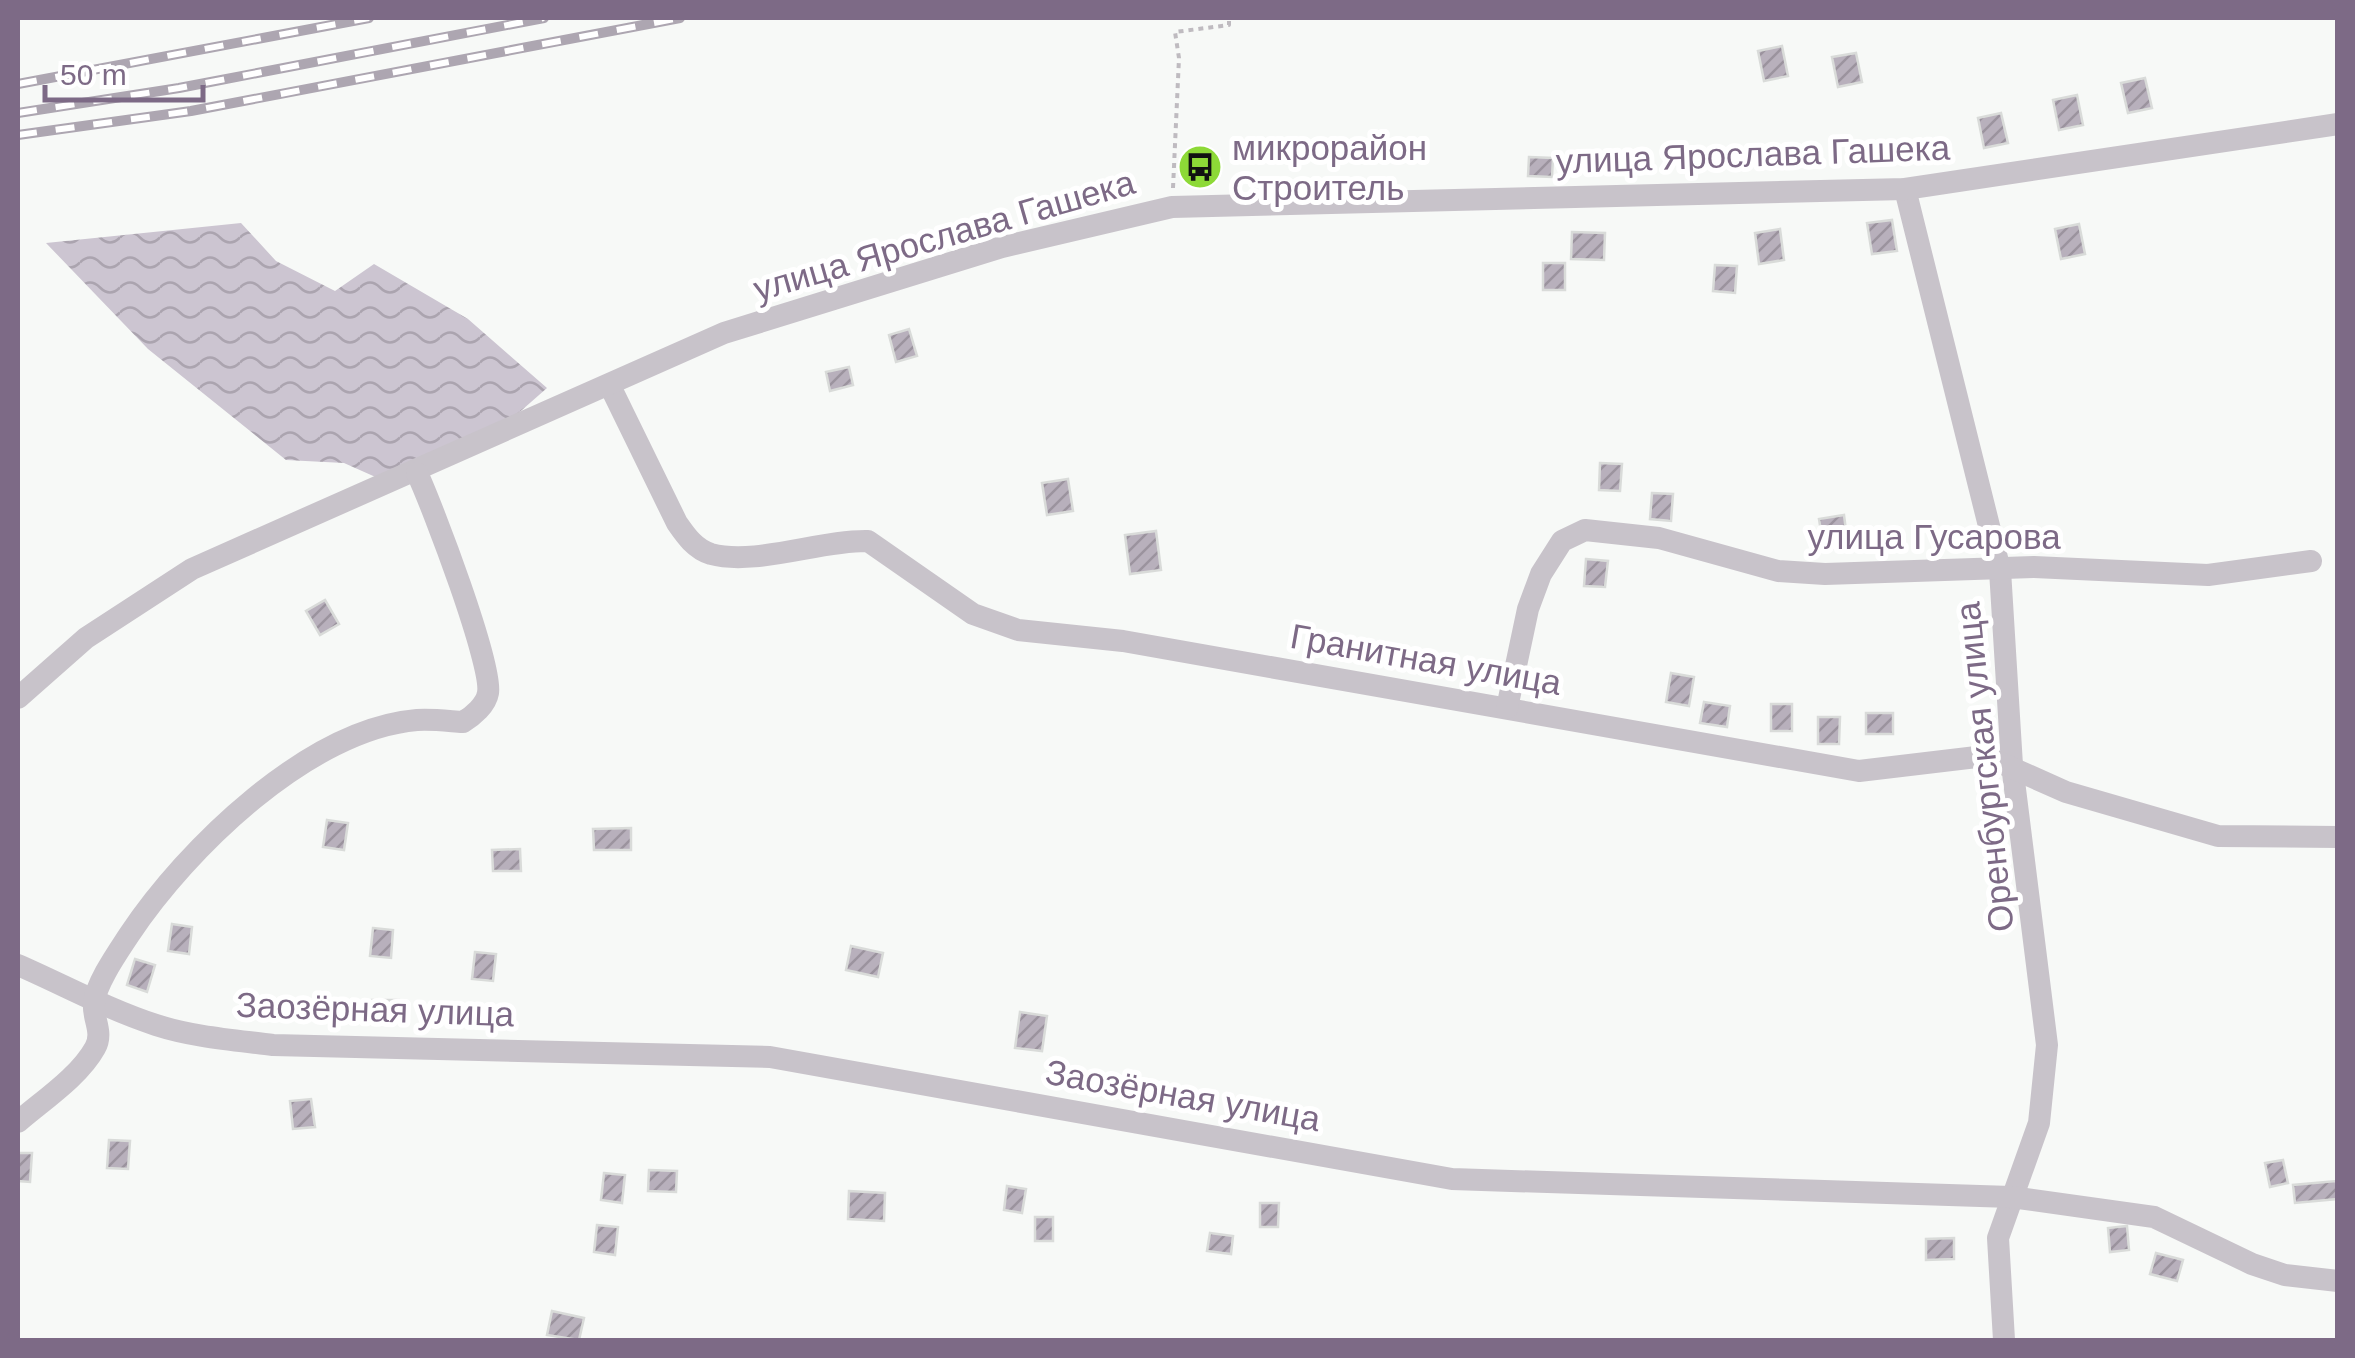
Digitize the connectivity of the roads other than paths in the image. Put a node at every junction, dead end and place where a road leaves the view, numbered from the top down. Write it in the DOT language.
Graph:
graph roads {
  1 [pos="2338,124"];
  2 [pos="1905,189"];
  3 [pos="610,386"];
  4 [pos="417,473"];
  5 [pos="2311,561"];
  6 [pos="2000,570"];
  7 [pos="18,698"];
  8 [pos="1506,708"];
  9 [pos="2012,765"];
  10 [pos="2338,838"];
  11 [pos="18,965"];
  12 [pos="94,1002"];
  13 [pos="18,1122"];
  14 [pos="2011,1197"];
  15 [pos="2338,1281"];
  16 [pos="2004,1340"];
  1 -- 2 [label="street, улица Ярослава Гашека"];
  2 -- 3 [label="street, улица Ярослава Гашека"];
  2 -- 6 [label="street, Оренбургская улица"];
  3 -- 4 [label="street, улица Ярослава Гашека"];
  3 -- 8 [label="street, Гранитная улица"];
  4 -- 7 [label="street, улица Ярослава Гашека"];
  4 -- 12 [label="street"];
  5 -- 6 [label="street, улица Гусарова"];
  6 -- 8 [label="street, улица Гусарова"];
  6 -- 9 [label="street, Оренбургская улица"];
  8 -- 9 [label="street, Гранитная улица"];
  9 -- 10 [label="street, Гранитная улица"];
  9 -- 14 [label="street, Оренбургская улица"];
  11 -- 12 [label="street, Заозёрная улица"];
  12 -- 13 [label="street"];
  12 -- 14 [label="street, Заозёрная улица"];
  14 -- 15 [label="street, Заозёрная улица"];
  14 -- 16 [label="street, Оренбургская улица"];
}
